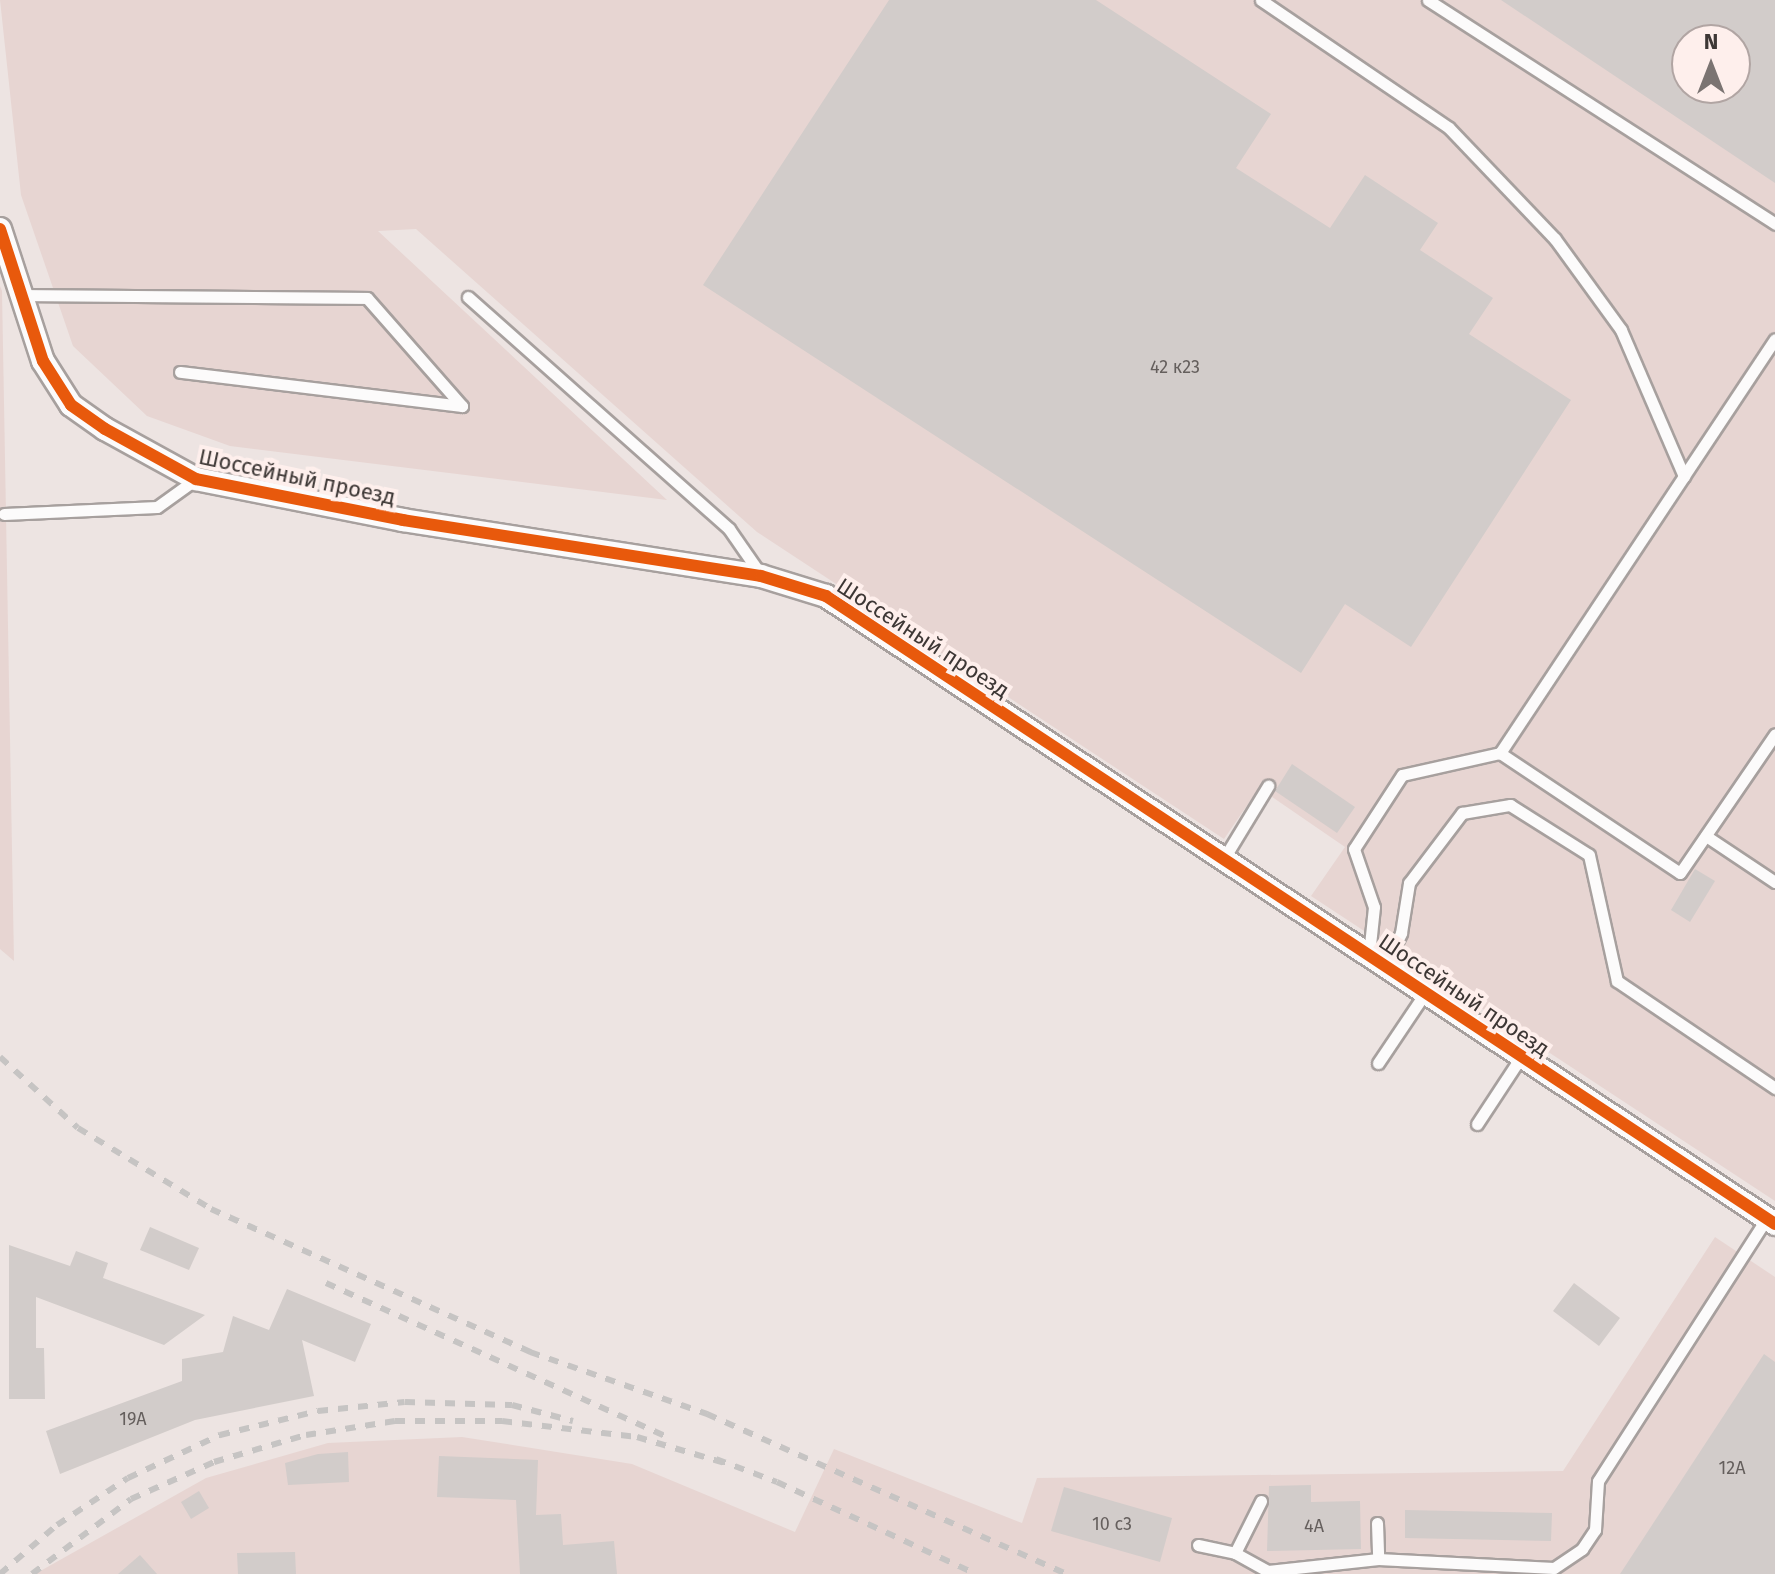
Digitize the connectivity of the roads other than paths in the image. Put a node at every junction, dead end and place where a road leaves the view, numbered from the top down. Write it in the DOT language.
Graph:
graph roads {
  1 [pos="1261,0"];
  2 [pos="1428,0"];
  3 [pos="1775,224"];
  4 [pos="0,229"];
  5 [pos="21,295"];
  6 [pos="468,297"];
  7 [pos="1775,339"];
  8 [pos="180,372"];
  9 [pos="1684,476"];
  10 [pos="196,479"];
  11 [pos="4,514"];
  12 [pos="761,576"];
  13 [pos="1775,734"];
  14 [pos="1500,753"];
  15 [pos="1268,786"];
  16 [pos="1706,836"];
  17 [pos="1223,860"];
  18 [pos="1775,882"];
  19 [pos="1365,952"];
  20 [pos="1385,966"];
  21 [pos="1425,993"];
  22 [pos="1521,1057"];
  23 [pos="1378,1063"];
  24 [pos="1775,1088"];
  25 [pos="1477,1124"];
  26 [pos="1771,1222"];
  27 [pos="1261,1501"];
  28 [pos="1377,1523"];
  29 [pos="1198,1545"];
  30 [pos="1235,1553"];
  31 [pos="1378,1559"];
  1 -- 9 [label="lane"];
  2 -- 3 [label="lane"];
  4 -- 5 [label="street, Шоссейный проезд"];
  5 -- 8 [label="lane"];
  5 -- 10 [label="street, Шоссейный проезд"];
  6 -- 12 [label="lane"];
  7 -- 9 [label="lane"];
  9 -- 14 [label="lane"];
  10 -- 11 [label="lane"];
  10 -- 12 [label="street, Шоссейный проезд"];
  12 -- 17 [label="street, Шоссейный проезд"];
  13 -- 16 [label="lane"];
  14 -- 16 [label="lane"];
  14 -- 19 [label="lane"];
  15 -- 17 [label="lane"];
  16 -- 18 [label="lane"];
  17 -- 19 [label="street, Шоссейный проезд"];
  19 -- 20 [label="street, Шоссейный проезд"];
  20 -- 21 [label="street, Шоссейный проезд"];
  20 -- 24 [label="lane"];
  21 -- 22 [label="street, Шоссейный проезд"];
  21 -- 23 [label="lane"];
  22 -- 25 [label="lane"];
  22 -- 26 [label="street, Шоссейный проезд"];
  26 -- 31 [label="lane"];
  27 -- 30 [label="lane"];
  28 -- 31 [label="lane"];
  29 -- 30 [label="lane"];
  30 -- 31 [label="lane"];
}
